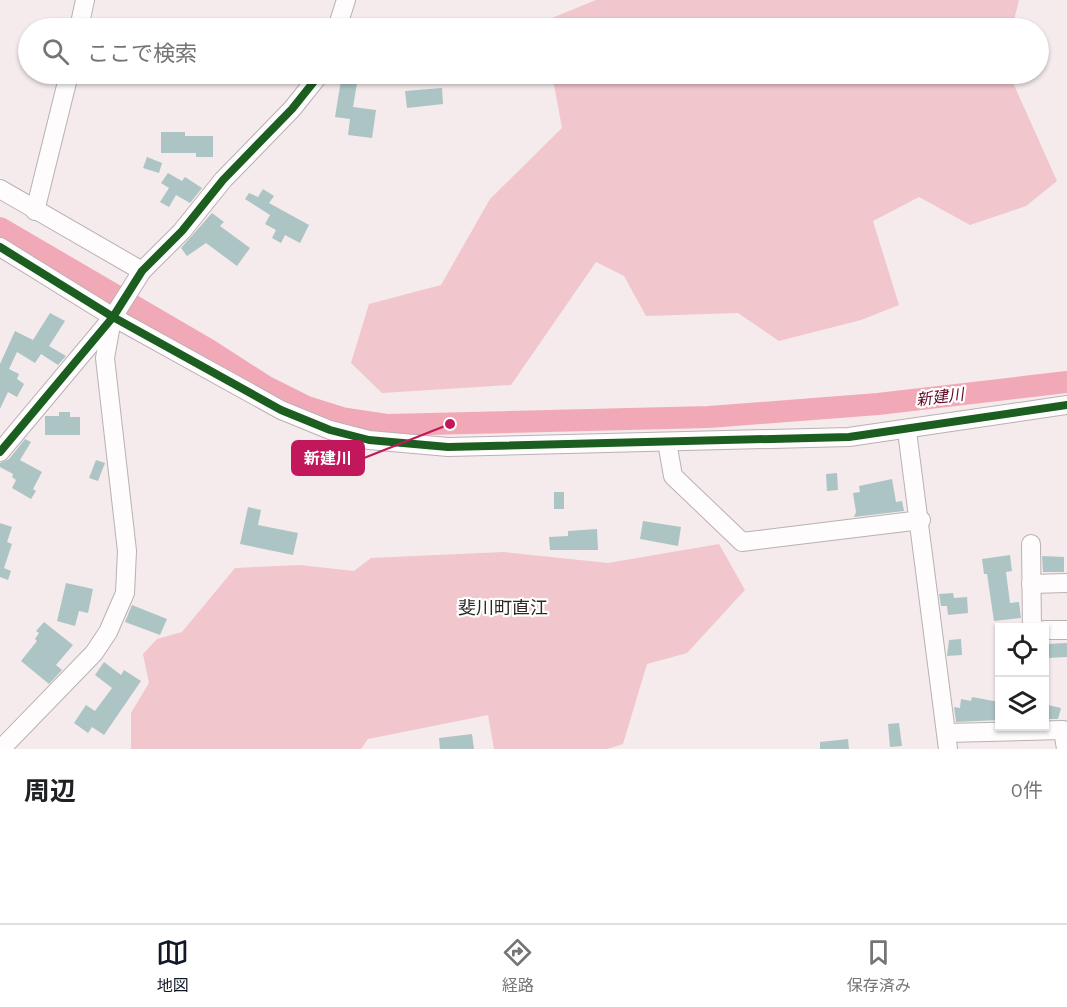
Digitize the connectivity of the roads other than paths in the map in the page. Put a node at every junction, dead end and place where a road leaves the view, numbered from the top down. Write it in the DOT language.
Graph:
graph roads {
  1 [pos="85,0"];
  2 [pos="346,0"];
  3 [pos="81,18"];
  4 [pos="340,18"];
  5 [pos="67,84"];
  6 [pos="312,84"];
  7 [pos="0,189"];
  8 [pos="35,211"];
  9 [pos="0,247"];
  10 [pos="141,274"];
  11 [pos="114,314"];
  12 [pos="1067,405"];
  13 [pos="907,431"];
  14 [pos="667,442"];
  15 [pos="0,452"];
  16 [pos="921,520"];
  17 [pos="1031,544"];
  18 [pos="1031,584"];
  19 [pos="1067,584"];
  20 [pos="1032,623"];
  21 [pos="1049,630"];
  22 [pos="1067,630"];
  23 [pos="947,741"];
  24 [pos="1,749"];
  25 [pos="1066,749"];
  1 -- 3 [label="street"];
  2 -- 4 [label="street"];
  5 -- 8 [label="street"];
  6 -- 10 [label="street"];
  7 -- 8 [label="street"];
  8 -- 10 [label="street"];
  9 -- 11 [label="street"];
  10 -- 11 [label="street"];
  11 -- 14 [label="street"];
  11 -- 15 [label="street"];
  11 -- 24 [label="street"];
  12 -- 13 [label="street"];
  13 -- 14 [label="street"];
  13 -- 16 [label="street"];
  14 -- 16 [label="street"];
  16 -- 23 [label="street"];
  17 -- 18 [label="street"];
  18 -- 19 [label="street"];
  18 -- 20 [label="street"];
  21 -- 22 [label="street"];
  23 -- 25 [label="street"];
}
